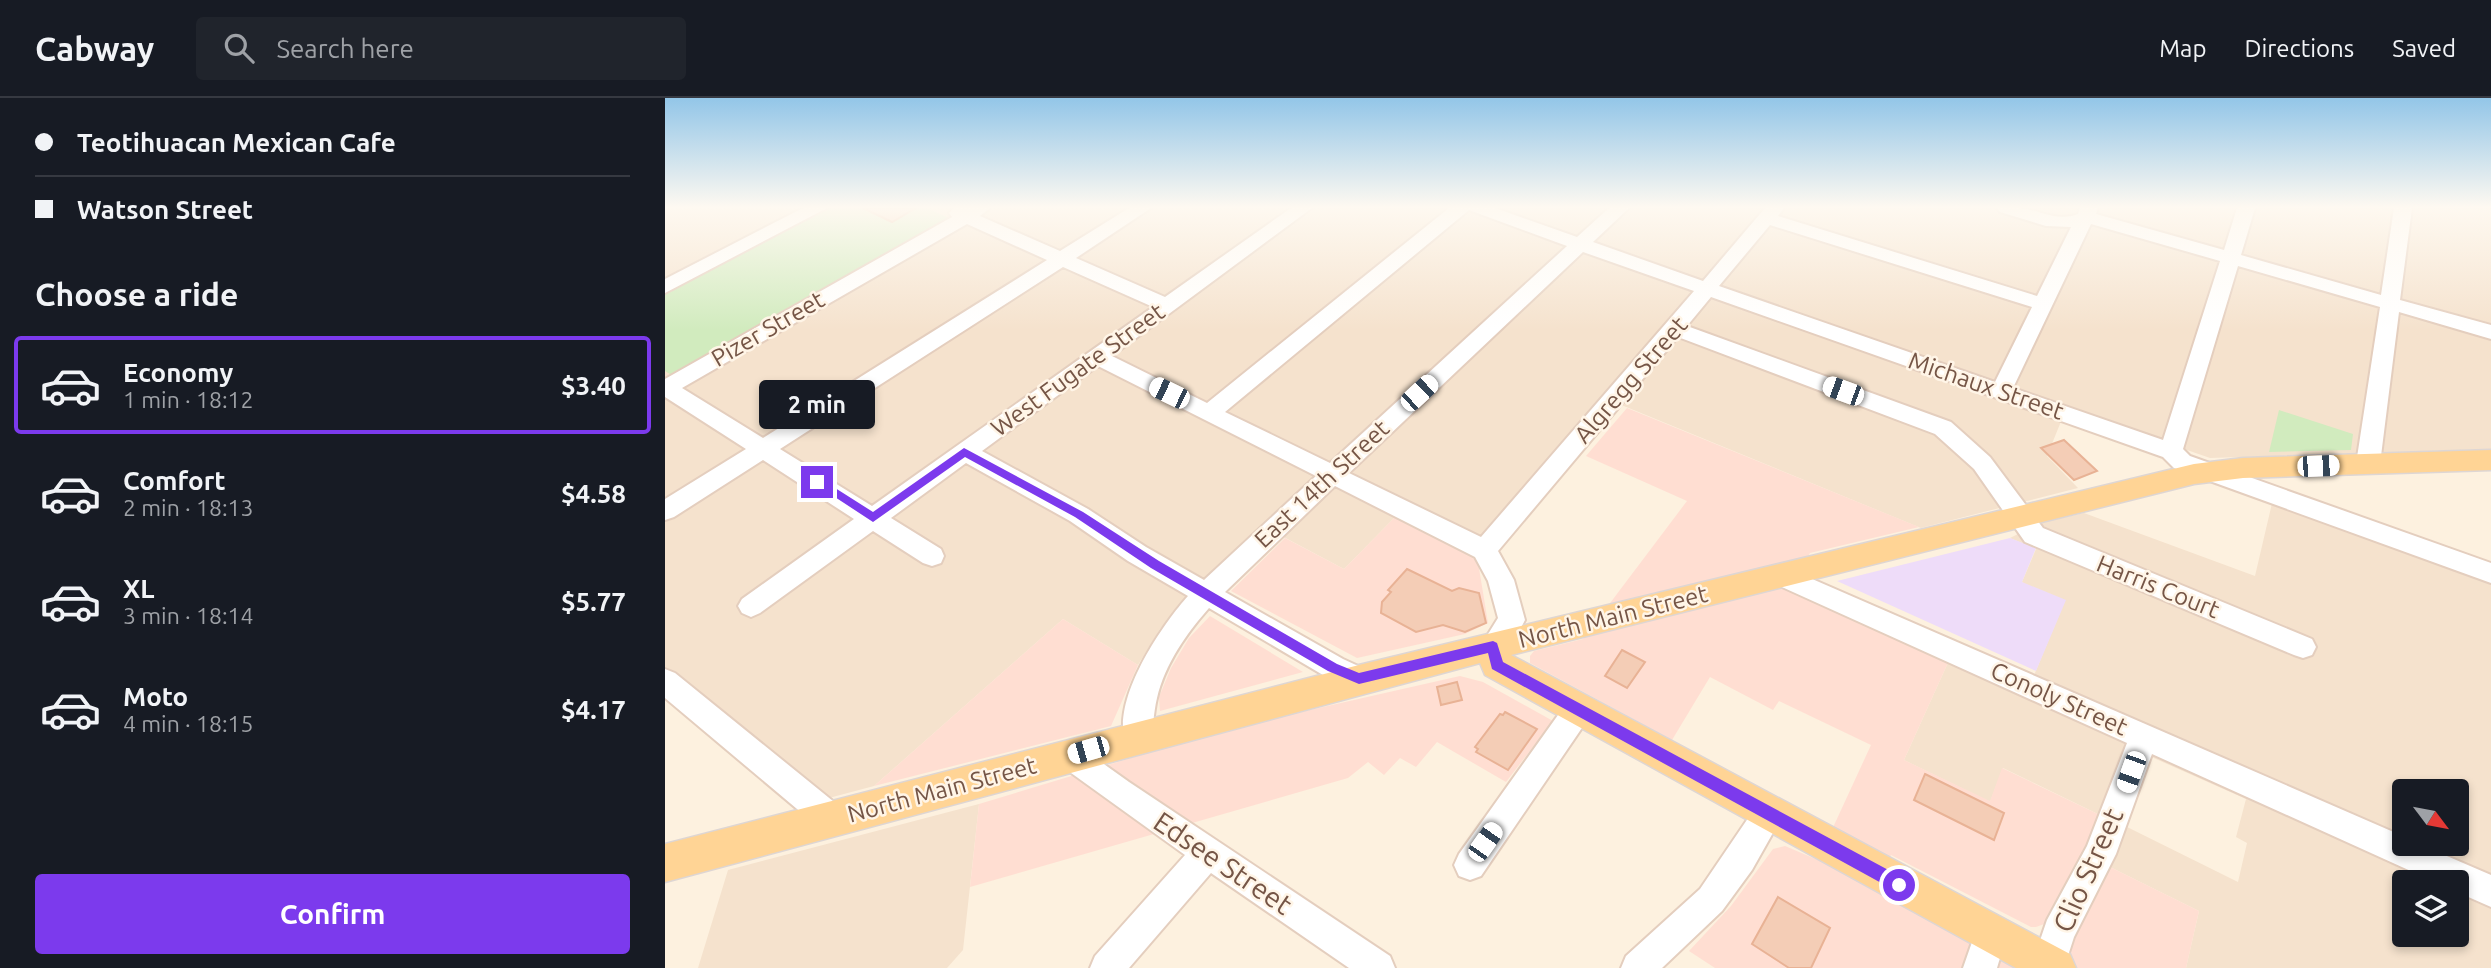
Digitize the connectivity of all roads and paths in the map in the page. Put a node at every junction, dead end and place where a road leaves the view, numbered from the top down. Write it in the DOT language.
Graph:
graph roads {
  1 [pos="739,249"];
  2 [pos="911,249"];
  3 [pos="1042,249"];
  4 [pos="1078,249"];
  5 [pos="1247,249"];
  6 [pos="1411,249"];
  7 [pos="1578,249"];
  8 [pos="1592,249"];
  9 [pos="1742,249"];
  10 [pos="1877,249"];
  11 [pos="2069,249"];
  12 [pos="2202,249"];
  13 [pos="2234,249"];
  14 [pos="2398,249"];
  15 [pos="2231,258"];
  16 [pos="1062,259"];
  17 [pos="665,287"];
  18 [pos="1709,289"];
  19 [pos="2392,303"];
  20 [pos="2042,304"];
  21 [pos="1168,306"];
  22 [pos="1677,328"];
  23 [pos="2491,332"];
  24 [pos="1097,357"];
  25 [pos="665,388"];
  26 [pos="2001,391"];
  27 [pos="1209,413"];
  28 [pos="765,448"];
  29 [pos="2171,451"];
  30 [pos="964,452"];
  31 [pos="2491,460"];
  32 [pos="2368,464"];
  33 [pos="2208,471"];
  34 [pos="1333,474"];
  35 [pos="665,511"];
  36 [pos="2022,516"];
  37 [pos="873,518"];
  38 [pos="1484,550"];
  39 [pos="932,556"];
  40 [pos="2491,573"];
  41 [pos="1780,575"];
  42 [pos="1206,594"];
  43 [pos="751,607"];
  44 [pos="1493,647"];
  45 [pos="2303,647"];
  46 [pos="1359,679"];
  47 [pos="665,681"];
  48 [pos="1578,710"];
  49 [pos="1137,737"];
  50 [pos="2144,737"];
  51 [pos="1070,756"];
  52 [pos="1768,815"];
  53 [pos="833,820"];
  54 [pos="1208,853"];
  55 [pos="665,863"];
  56 [pos="1469,865"];
  57 [pos="2491,891"];
  58 [pos="1986,951"];
  59 [pos="2052,966"];
  60 [pos="1107,968"];
  61 [pos="1378,968"];
  62 [pos="1638,968"];
  1 -- 17 [label="street"];
  2 -- 25 [label="street, Pizer Street"];
  3 -- 16 [label="street"];
  4 -- 16 [label="street"];
  5 -- 21 [label="street, West Fugate Street"];
  6 -- 27 [label="street"];
  7 -- 34 [label="street, East 14th Street"];
  8 -- 18 [label="street, Michaux Street"];
  9 -- 18 [label="street, Algregg Street"];
  10 -- 20 [label="street"];
  11 -- 20 [label="street"];
  12 -- 15 [label="street"];
  13 -- 15 [label="street"];
  14 -- 19 [label="street"];
  15 -- 19 [label="street"];
  15 -- 29 [label="street"];
  16 -- 21 [label="street"];
  16 -- 28 [label="street"];
  18 -- 22 [label="street, Algregg Street"];
  18 -- 26 [label="street, Michaux Street"];
  19 -- 23 [label="street"];
  19 -- 32 [label="street"];
  20 -- 26 [label="street"];
  21 -- 24 [label="street, West Fugate Street"];
  22 -- 36 [label="street, Harris Court"];
  22 -- 38 [label="street, Algregg Street"];
  24 -- 27 [label="street"];
  24 -- 30 [label="street, West Fugate Street"];
  25 -- 28 [label="street"];
  26 -- 29 [label="street, Michaux Street"];
  27 -- 34 [label="street"];
  28 -- 35 [label="street"];
  28 -- 37 [label="street"];
  29 -- 33 [label="street, Michaux Street"];
  30 -- 37 [label="street, West Fugate Street"];
  30 -- 42 [label="street"];
  31 -- 32 [label="main road, North Main Street"];
  32 -- 33 [label="main road, North Main Street"];
  33 -- 36 [label="main road, North Main Street"];
  33 -- 40 [label="street, Michaux Street"];
  34 -- 38 [label="street"];
  34 -- 42 [label="street, East 14th Street"];
  36 -- 41 [label="main road, North Main Street"];
  36 -- 45 [label="street, Harris Court"];
  37 -- 39 [label="street"];
  37 -- 43 [label="street, West Fugate Street"];
  38 -- 44 [label="street"];
  41 -- 44 [label="main road, North Main Street"];
  41 -- 50 [label="street, Conoly Street"];
  42 -- 46 [label="street"];
  42 -- 49 [label="street, East 14th Street"];
  44 -- 46 [label="main road, North Main Street"];
  44 -- 48 [label="main road"];
  46 -- 49 [label="main road, North Main Street"];
  47 -- 53 [label="street"];
  48 -- 52 [label="main road"];
  48 -- 56 [label="street"];
  49 -- 51 [label="main road, North Main Street"];
  50 -- 57 [label="street, Conoly Street"];
  50 -- 59 [label="street, Clio Street"];
  51 -- 53 [label="main road, North Main Street"];
  51 -- 54 [label="street, Edsee Street"];
  52 -- 58 [label="main road"];
  52 -- 62 [label="street"];
  53 -- 55 [label="main road, North Main Street"];
  54 -- 60 [label="street"];
  54 -- 61 [label="street, Edsee Street"];
  58 -- 59 [label="main road"];
}
